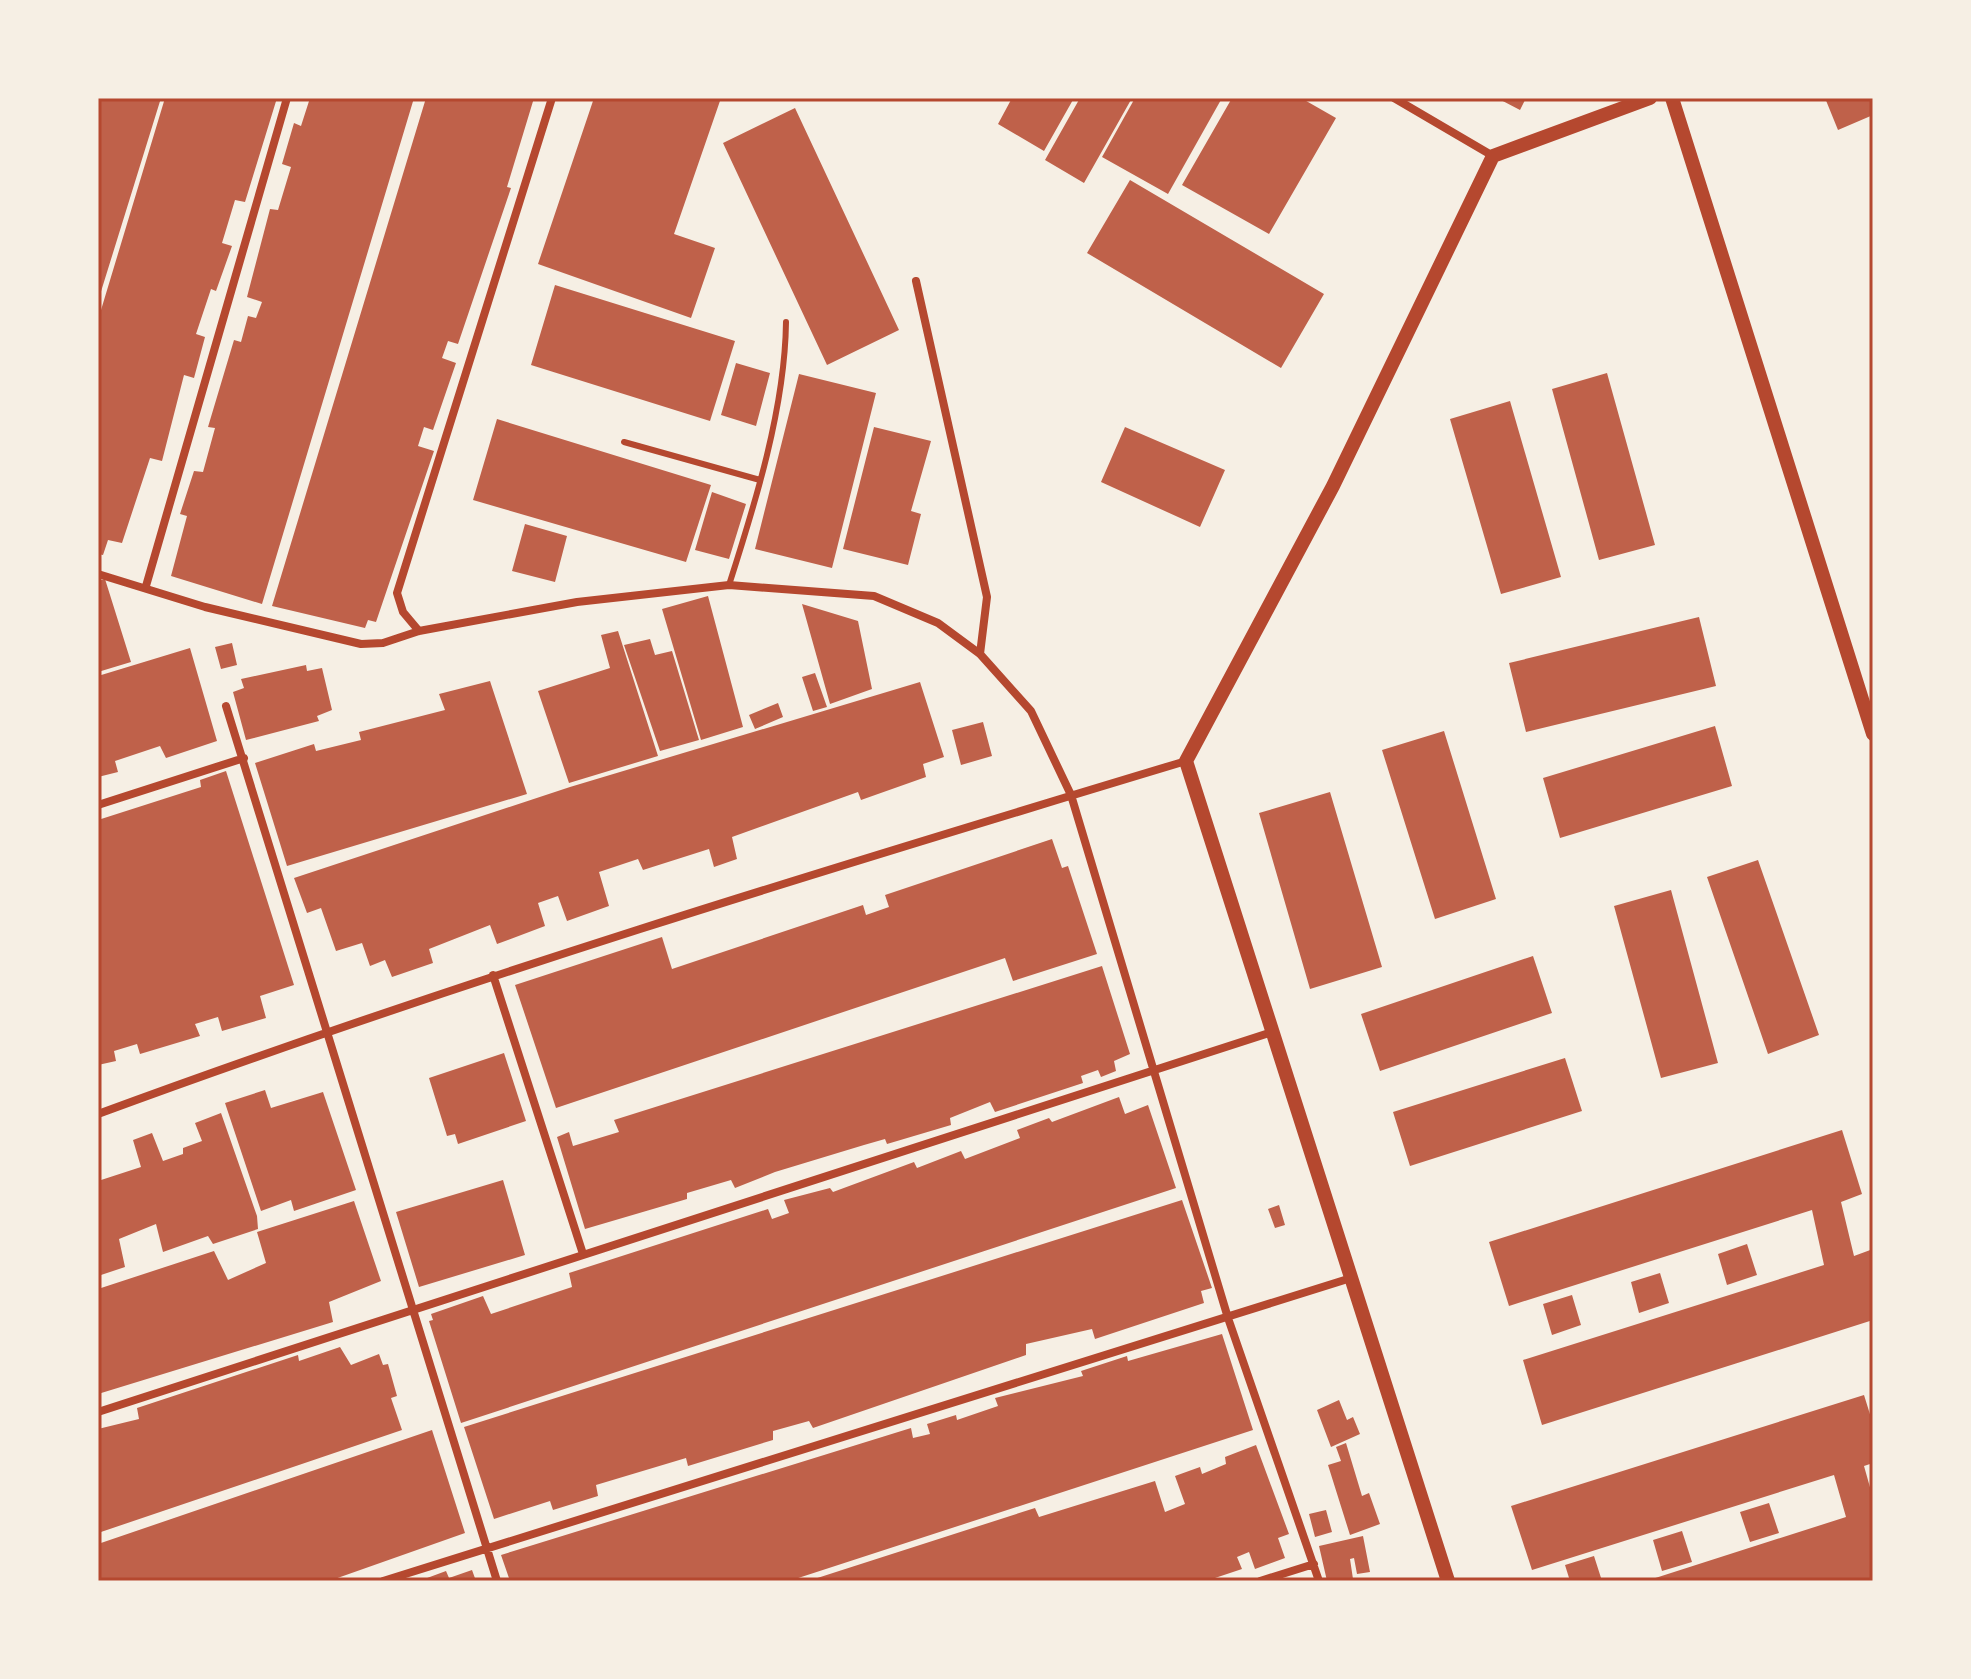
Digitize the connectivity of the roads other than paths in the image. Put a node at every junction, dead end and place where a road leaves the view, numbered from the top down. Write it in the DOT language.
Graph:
graph roads {
  1 [pos="287,98"];
  2 [pos="552,98"];
  3 [pos="1394,98"];
  4 [pos="1650,98"];
  5 [pos="1672,98"];
  6 [pos="1493,156"];
  7 [pos="916,281"];
  8 [pos="786,322"];
  9 [pos="624,442"];
  10 [pos="760,480"];
  11 [pos="98,574"];
  12 [pos="729,585"];
  13 [pos="146,586"];
  14 [pos="419,631"];
  15 [pos="980,654"];
  16 [pos="226,706"];
  17 [pos="1873,734"];
  18 [pos="244,758"];
  19 [pos="1186,761"];
  20 [pos="1071,795"];
  21 [pos="98,805"];
  22 [pos="493,975"];
  23 [pos="328,1029"];
  24 [pos="1272,1032"];
  25 [pos="1153,1069"];
  26 [pos="98,1114"];
  27 [pos="583,1254"];
  28 [pos="1351,1278"];
  29 [pos="412,1308"];
  30 [pos="1228,1318"];
  31 [pos="98,1412"];
  32 [pos="486,1549"];
  33 [pos="1314,1564"];
  34 [pos="383,1581"];
  35 [pos="497,1581"];
  36 [pos="1260,1581"];
  37 [pos="1319,1581"];
  38 [pos="1448,1581"];
  1 -- 13 [label="street"];
  2 -- 14 [label="street"];
  3 -- 6 [label="street"];
  4 -- 6 [label="street"];
  5 -- 17 [label="street"];
  6 -- 19 [label="street"];
  7 -- 15 [label="street"];
  8 -- 10 [label="lane"];
  9 -- 10 [label="lane"];
  10 -- 12 [label="lane"];
  11 -- 13 [label="street"];
  12 -- 14 [label="street"];
  12 -- 15 [label="street"];
  13 -- 14 [label="street"];
  15 -- 20 [label="street"];
  16 -- 18 [label="street"];
  18 -- 21 [label="street"];
  18 -- 23 [label="street"];
  19 -- 20 [label="street"];
  19 -- 24 [label="street"];
  20 -- 22 [label="street"];
  20 -- 25 [label="street"];
  22 -- 23 [label="street"];
  22 -- 27 [label="street"];
  23 -- 26 [label="street"];
  23 -- 29 [label="street"];
  24 -- 25 [label="street"];
  24 -- 28 [label="street"];
  25 -- 27 [label="street"];
  25 -- 30 [label="street"];
  27 -- 29 [label="street"];
  28 -- 30 [label="street"];
  28 -- 38 [label="street"];
  29 -- 31 [label="street"];
  29 -- 32 [label="street"];
  30 -- 32 [label="street"];
  30 -- 33 [label="street"];
  32 -- 34 [label="street"];
  32 -- 35 [label="street"];
  33 -- 36 [label="street"];
  33 -- 37 [label="street"];
}
